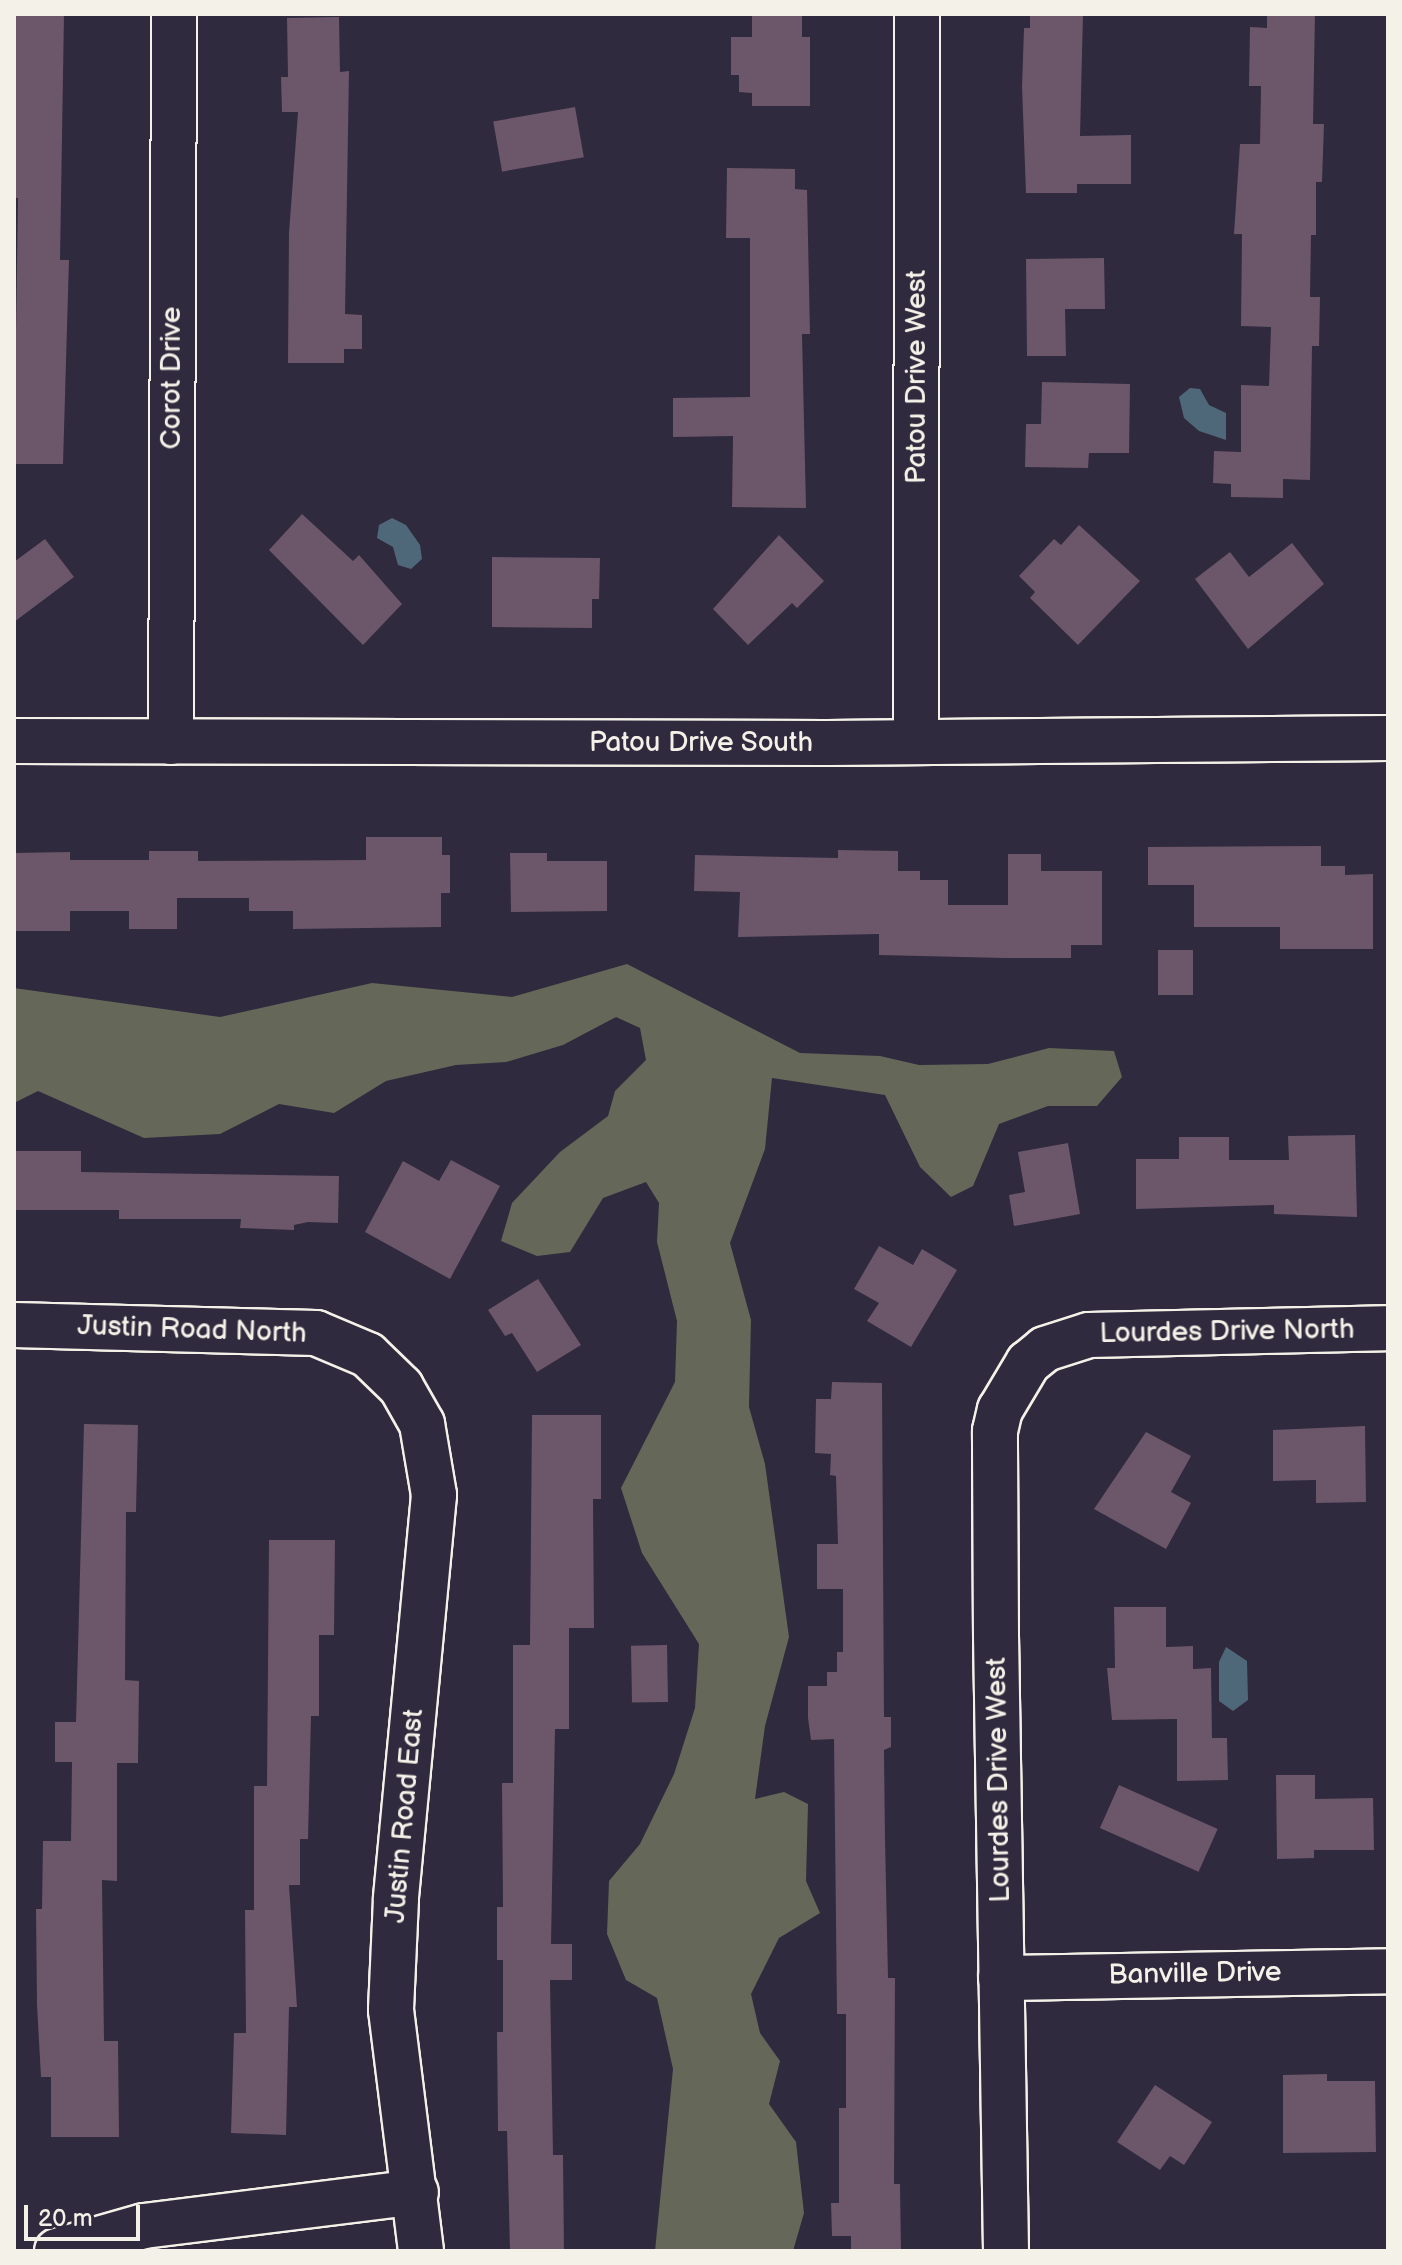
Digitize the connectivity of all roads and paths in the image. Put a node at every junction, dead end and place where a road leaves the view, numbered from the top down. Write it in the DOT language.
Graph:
graph roads {
  1 [pos="174,14"];
  2 [pos="917,14"];
  3 [pos="1388,738"];
  4 [pos="14,741"];
  5 [pos="916,741"];
  6 [pos="171,742"];
  7 [pos="14,1325"];
  8 [pos="1388,1328"];
  9 [pos="1066,1340"];
  10 [pos="401,1387"];
  11 [pos="1388,1971"];
  12 [pos="1001,1978"];
  13 [pos="416,2192"];
  14 [pos="57,2251"];
  15 [pos="421,2251"];
  16 [pos="1006,2251"];
  1 -- 6 [label="street, Corot Drive"];
  2 -- 5 [label="street, Patou Drive West"];
  3 -- 5 [label="street, Patou Drive South"];
  4 -- 6 [label="street, Patou Drive South"];
  5 -- 6 [label="street, Patou Drive South"];
  7 -- 10 [label="street, Justin Road North"];
  8 -- 9 [label="street, Lourdes Drive North"];
  9 -- 12 [label="street, Lourdes Drive West"];
  10 -- 13 [label="street, Justin Road East"];
  11 -- 12 [label="street, Banville Drive"];
  12 -- 16 [label="street, Lourdes Drive West"];
  13 -- 14 [label="street"];
  13 -- 15 [label="street, Justin Road East"];
}
